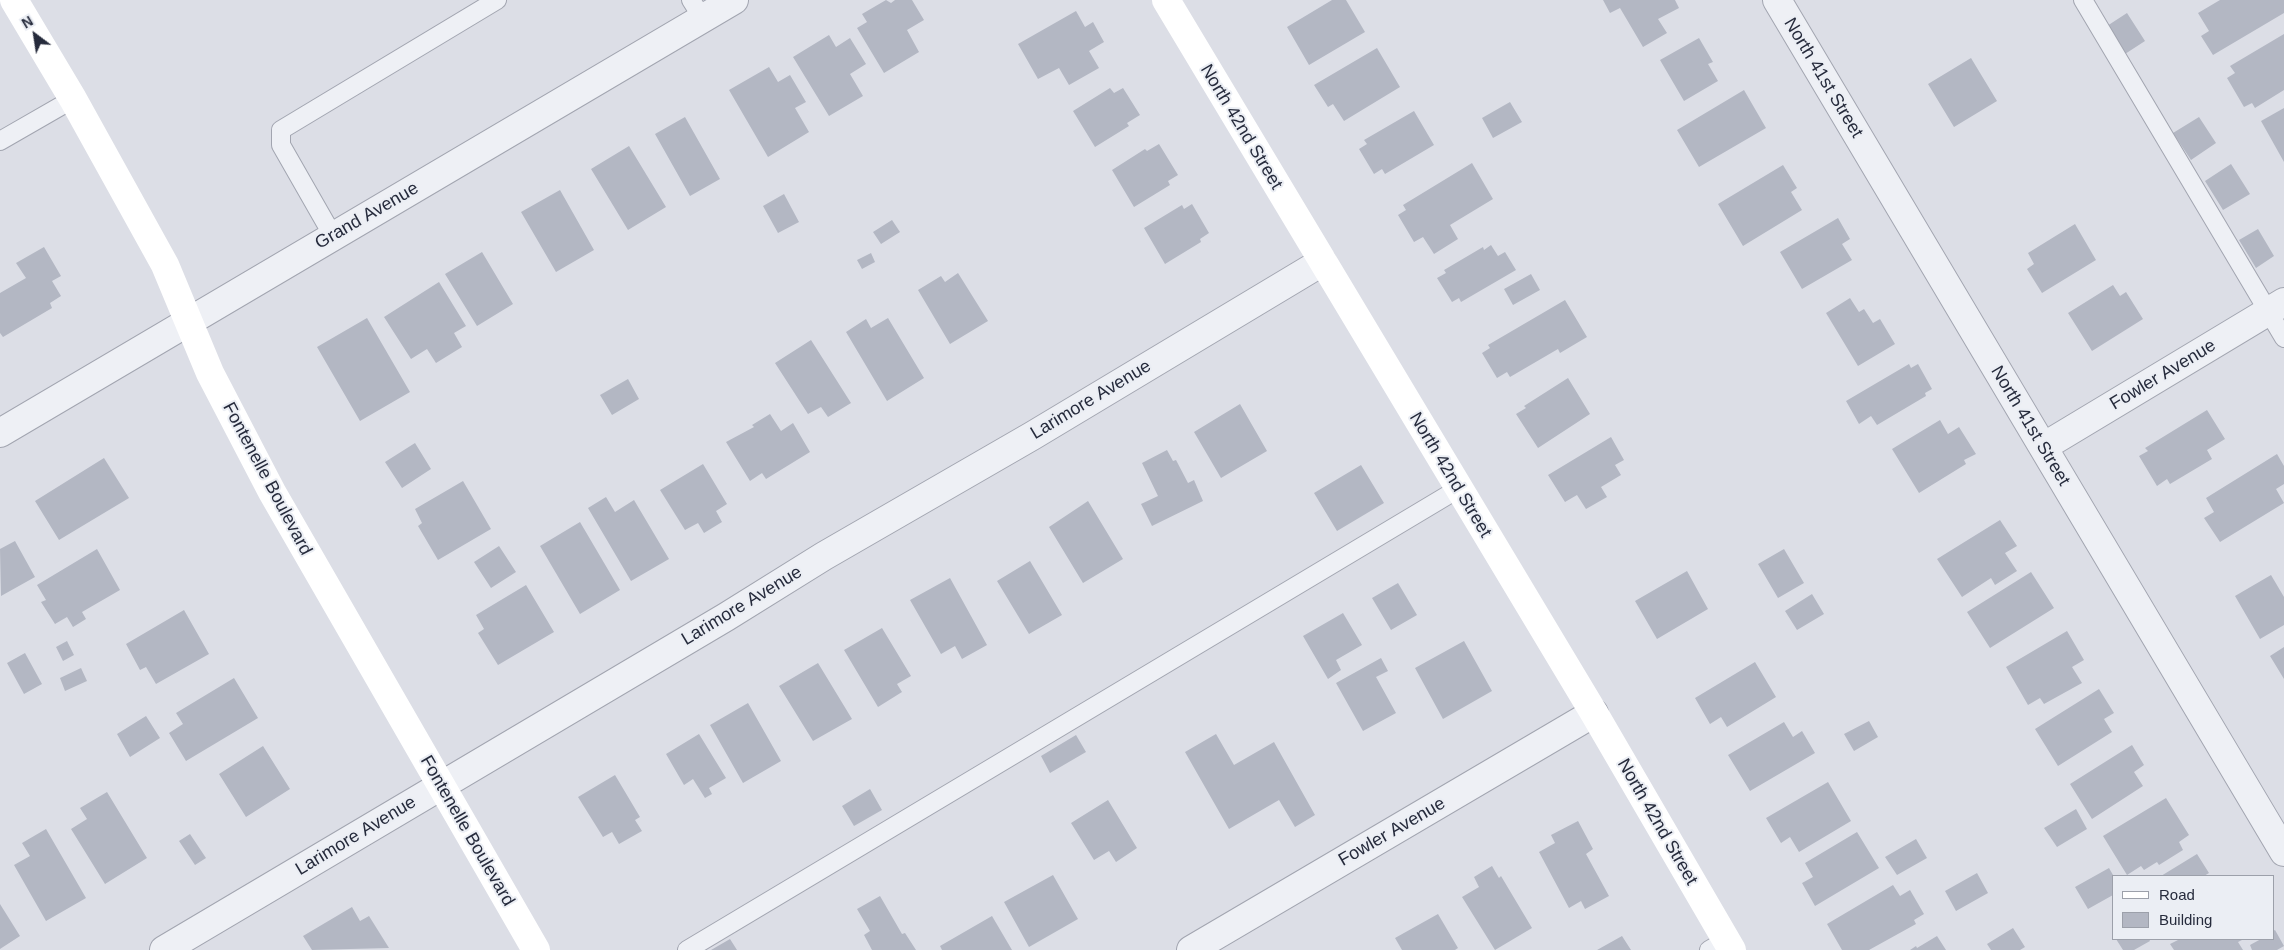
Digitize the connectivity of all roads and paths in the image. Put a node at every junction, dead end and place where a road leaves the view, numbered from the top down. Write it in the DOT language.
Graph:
graph roads {
  1 [pos="14,0"];
  2 [pos="497,0"];
  3 [pos="734,0"];
  4 [pos="1166,0"];
  5 [pos="1777,0"];
  6 [pos="2083,0"];
  7 [pos="697,9"];
  8 [pos="73,98"];
  9 [pos="0,141"];
  10 [pos="333,236"];
  11 [pos="1322,262"];
  12 [pos="2276,307"];
  13 [pos="188,321"];
  14 [pos="2284,338"];
  15 [pos="0,433"];
  16 [pos="2043,447"];
  17 [pos="1458,489"];
  18 [pos="1594,714"];
  19 [pos="440,786"];
  20 [pos="2284,852"];
  21 [pos="1722,947"];
  22 [pos="164,950"];
  23 [pos="536,950"];
  24 [pos="687,950"];
  25 [pos="1191,950"];
  1 -- 8 [label="main road, Fontenelle Boulevard"];
  2 -- 10 [label="lane"];
  3 -- 7 [label="street, Grand Avenue"];
  4 -- 11 [label="main road, North 42nd Street"];
  5 -- 16 [label="street, North 41st Street"];
  6 -- 12 [label="lane"];
  7 -- 10 [label="street, Grand Avenue"];
  8 -- 9 [label="lane"];
  8 -- 13 [label="main road, Fontenelle Boulevard"];
  10 -- 13 [label="street, Grand Avenue"];
  11 -- 17 [label="main road, North 42nd Street"];
  11 -- 19 [label="street, Larimore Avenue"];
  12 -- 14 [label="lane"];
  12 -- 16 [label="street, Fowler Avenue"];
  13 -- 15 [label="street, Grand Avenue"];
  13 -- 19 [label="main road, Fontenelle Boulevard"];
  16 -- 20 [label="street, North 41st Street"];
  17 -- 18 [label="main road, North 42nd Street"];
  17 -- 24 [label="lane"];
  18 -- 21 [label="main road, North 42nd Street"];
  18 -- 25 [label="street, Fowler Avenue"];
  19 -- 22 [label="street, Larimore Avenue"];
  19 -- 23 [label="main road, Fontenelle Boulevard"];
}
